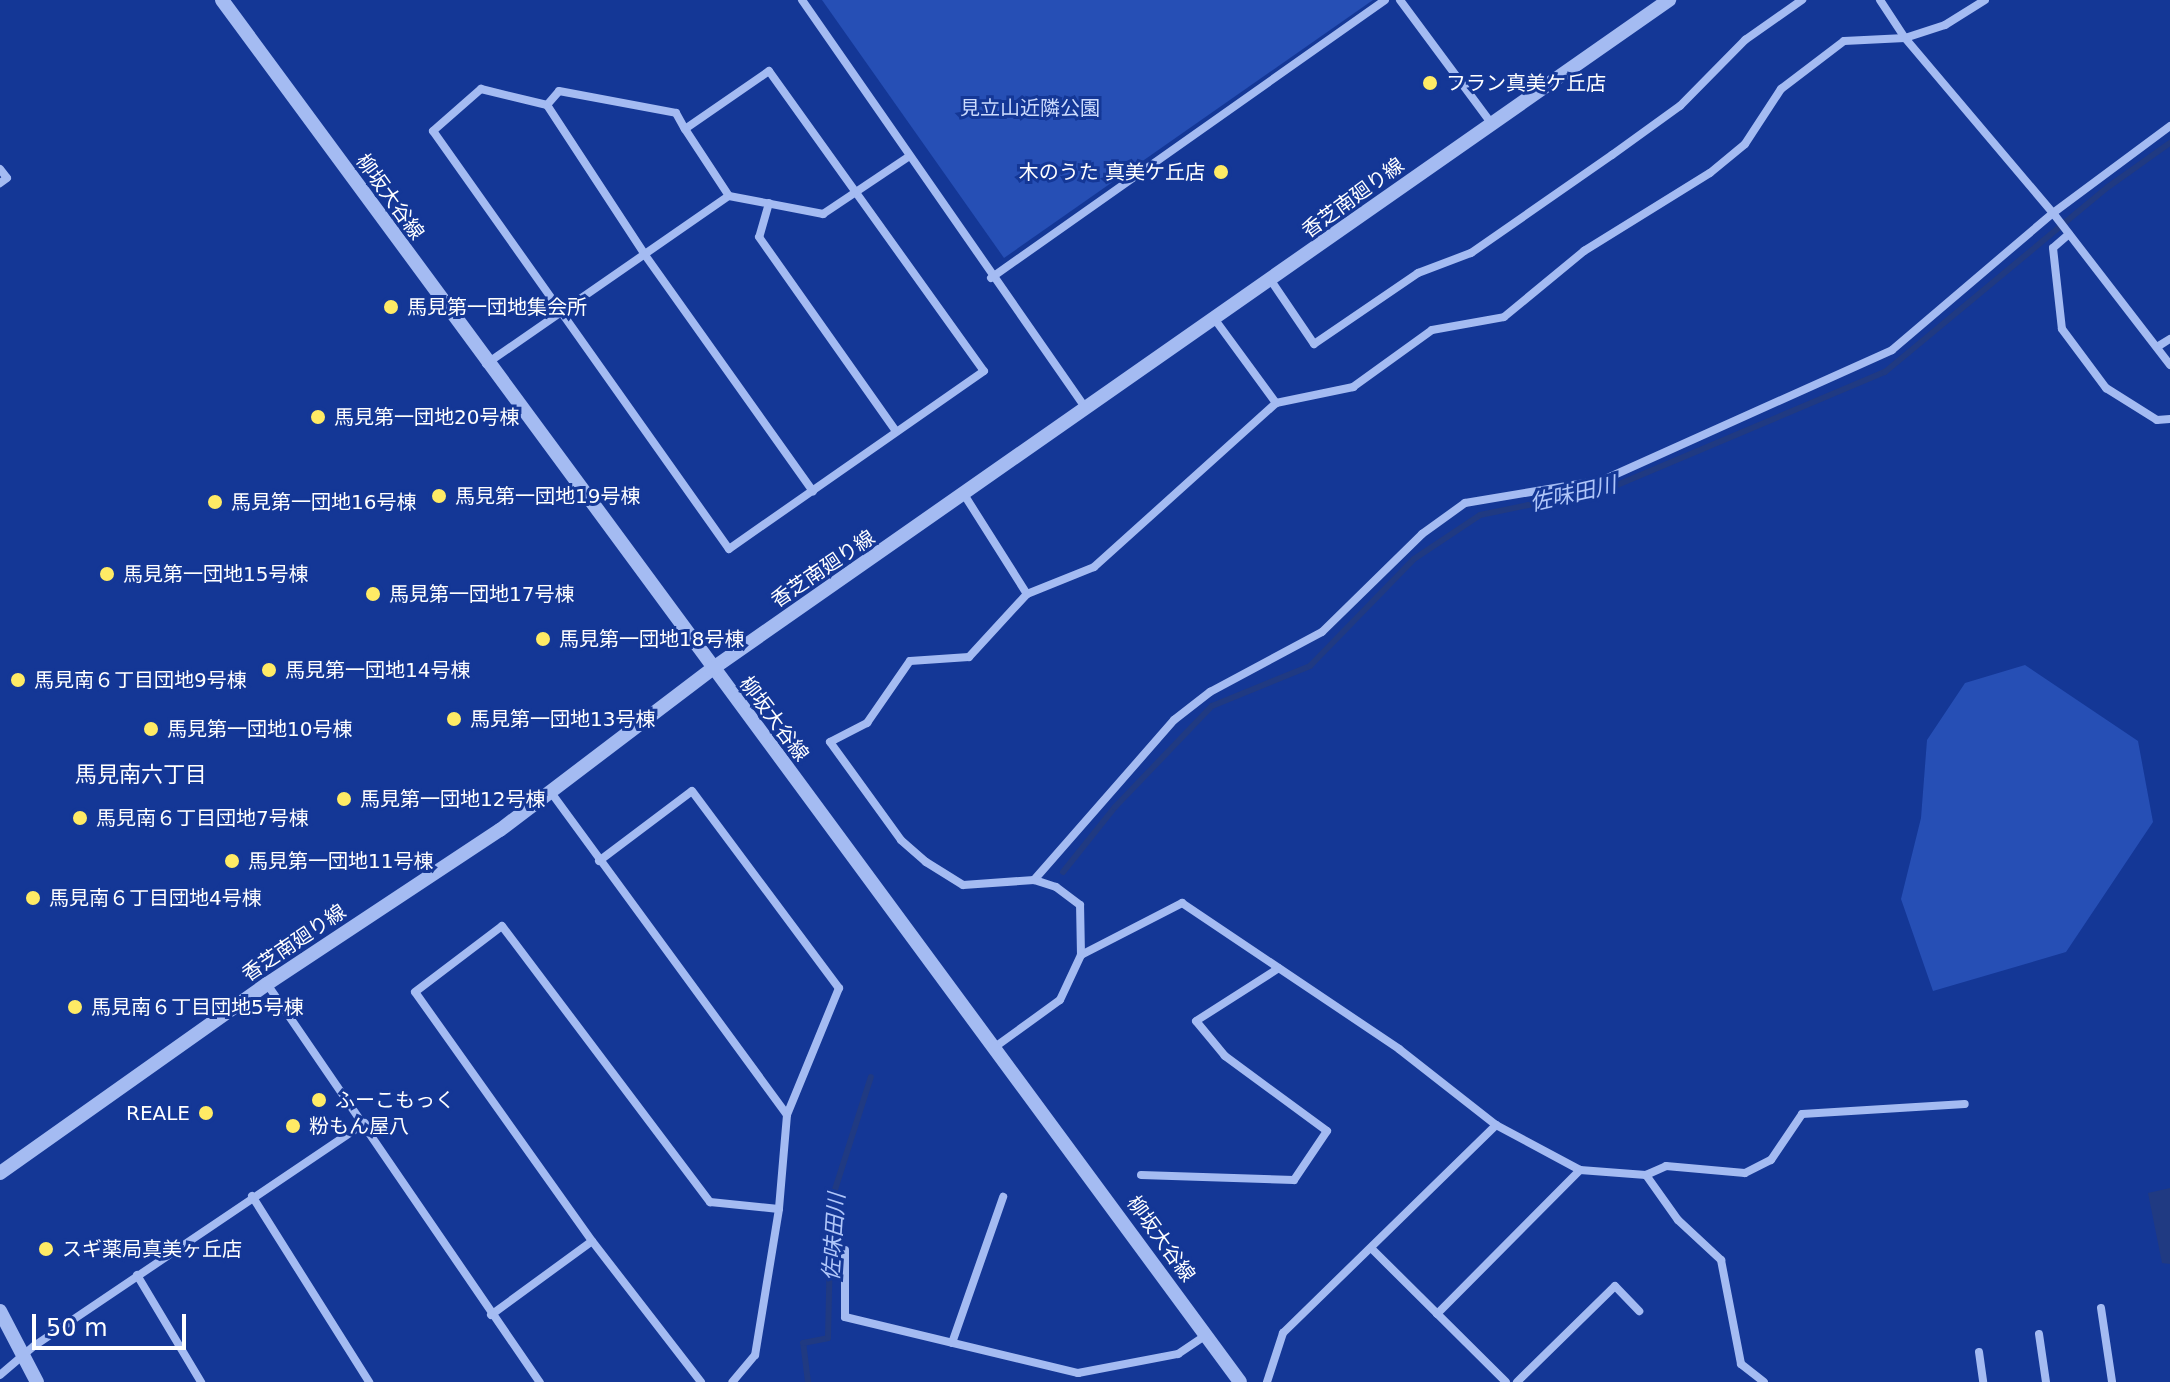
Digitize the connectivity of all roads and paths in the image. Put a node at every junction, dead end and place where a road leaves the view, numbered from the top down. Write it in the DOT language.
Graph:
graph roads {
  1 [pos="222,0"];
  2 [pos="802,0"];
  3 [pos="1385,0"];
  4 [pos="1400,0"];
  5 [pos="1669,0"];
  6 [pos="1802,0"];
  7 [pos="1880,0"];
  8 [pos="1985,0"];
  9 [pos="1905,38"];
  10 [pos="547,105"];
  11 [pos="1491,123"];
  12 [pos="2170,126"];
  13 [pos="685,129"];
  14 [pos="908,157"];
  15 [pos="0,169"];
  16 [pos="0,183"];
  17 [pos="856,194"];
  18 [pos="729,196"];
  19 [pos="769,203"];
  20 [pos="2053,213"];
  21 [pos="2069,234"];
  22 [pos="645,255"];
  23 [pos="991,278"];
  24 [pos="1272,282"];
  25 [pos="560,314"];
  26 [pos="1216,321"];
  27 [pos="2170,339"];
  28 [pos="2157,347"];
  29 [pos="486,364"];
  30 [pos="2170,365"];
  31 [pos="1276,403"];
  32 [pos="1086,409"];
  33 [pos="2170,419"];
  34 [pos="895,430"];
  35 [pos="813,491"];
  36 [pos="965,496"];
  37 [pos="1027,594"];
  38 [pos="712,669"];
  39 [pos="549,791"];
  40 [pos="599,861"];
  41 [pos="1034,880"];
  42 [pos="1081,955"];
  43 [pos="1279,968"];
  44 [pos="267,984"];
  45 [pos="995,1047"];
  46 [pos="1965,1104"];
  47 [pos="787,1115"];
  48 [pos="365,1123"];
  49 [pos="1496,1125"];
  50 [pos="1580,1170"];
  51 [pos="0,1173"];
  52 [pos="1141,1175"];
  53 [pos="1646,1175"];
  54 [pos="252,1196"];
  55 [pos="1003,1197"];
  56 [pos="779,1209"];
  57 [pos="592,1241"];
  58 [pos="1371,1248"];
  59 [pos="845,1250"];
  60 [pos="137,1275"];
  61 [pos="2101,1308"];
  62 [pos="0,1311"];
  63 [pos="1639,1311"];
  64 [pos="1437,1314"];
  65 [pos="491,1315"];
  66 [pos="1207,1334"];
  67 [pos="2039,1334"];
  68 [pos="952,1343"];
  69 [pos="1979,1352"];
  70 [pos="24,1357"];
  71 [pos="0,1375"];
  72 [pos="37,1382"];
  73 [pos="201,1382"];
  74 [pos="369,1382"];
  75 [pos="540,1382"];
  76 [pos="701,1382"];
  77 [pos="732,1382"];
  78 [pos="1240,1382"];
  79 [pos="1267,1382"];
  80 [pos="1506,1382"];
  81 [pos="1517,1382"];
  82 [pos="1764,1382"];
  83 [pos="1983,1382"];
  84 [pos="2046,1382"];
  85 [pos="2112,1382"];
  1 -- 29 [label="street, 柳坂大谷線"];
  2 -- 14 [label="street"];
  3 -- 23 [label="street"];
  4 -- 11 [label="street"];
  5 -- 11 [label="street, 香芝南廻り線"];
  6 -- 24 [label="street"];
  7 -- 9 [label="street"];
  8 -- 9 [label="street"];
  9 -- 20 [label="street"];
  9 -- 31 [label="street"];
  10 -- 13 [label="street"];
  10 -- 22 [label="street"];
  10 -- 25 [label="street"];
  11 -- 24 [label="street, 香芝南廻り線"];
  12 -- 20 [label="street"];
  13 -- 17 [label="street"];
  13 -- 18 [label="street"];
  14 -- 17 [label="street"];
  14 -- 23 [label="street"];
  15 -- 16 [label="street"];
  17 -- 19 [label="street"];
  17 -- 34 [label="street"];
  18 -- 19 [label="street"];
  18 -- 22 [label="street"];
  19 -- 34 [label="street"];
  20 -- 21 [label="street"];
  20 -- 41 [label="street"];
  21 -- 28 [label="street"];
  21 -- 33 [label="street"];
  22 -- 25 [label="street"];
  22 -- 35 [label="street"];
  23 -- 32 [label="street"];
  24 -- 26 [label="street, 香芝南廻り線"];
  25 -- 29 [label="street"];
  25 -- 35 [label="street"];
  26 -- 31 [label="street"];
  26 -- 32 [label="street, 香芝南廻り線"];
  27 -- 28 [label="street"];
  28 -- 30 [label="street"];
  29 -- 38 [label="street, 柳坂大谷線"];
  31 -- 37 [label="street"];
  32 -- 36 [label="street, 香芝南廻り線"];
  34 -- 35 [label="street"];
  36 -- 37 [label="street"];
  36 -- 38 [label="street, 香芝南廻り線"];
  37 -- 41 [label="street"];
  38 -- 39 [label="street, 香芝南廻り線"];
  38 -- 45 [label="street, 柳坂大谷線"];
  39 -- 40 [label="street"];
  39 -- 44 [label="street, 香芝南廻り線"];
  40 -- 47 [label="street"];
  40 -- 47 [label="street"];
  41 -- 42 [label="street"];
  42 -- 43 [label="street"];
  42 -- 45 [label="street"];
  43 -- 49 [label="street"];
  43 -- 52 [label="street"];
  44 -- 48 [label="street"];
  44 -- 51 [label="street, 香芝南廻り線"];
  45 -- 66 [label="street, 柳坂大谷線"];
  46 -- 53 [label="street"];
  47 -- 56 [label="street"];
  48 -- 54 [label="street"];
  48 -- 65 [label="street"];
  49 -- 50 [label="street"];
  49 -- 58 [label="street"];
  50 -- 53 [label="street"];
  50 -- 64 [label="street"];
  53 -- 82 [label="street"];
  54 -- 60 [label="street"];
  54 -- 74 [label="street"];
  55 -- 68 [label="street"];
  56 -- 57 [label="street"];
  56 -- 77 [label="street"];
  57 -- 65 [label="street"];
  57 -- 76 [label="street"];
  58 -- 64 [label="street"];
  58 -- 79 [label="street"];
  59 -- 68 [label="street"];
  60 -- 70 [label="street"];
  60 -- 73 [label="street"];
  61 -- 85 [label="street"];
  62 -- 70 [label="street"];
  63 -- 81 [label="street"];
  64 -- 80 [label="street"];
  65 -- 75 [label="street"];
  66 -- 68 [label="street"];
  66 -- 78 [label="street, 柳坂大谷線"];
  67 -- 84 [label="street"];
  69 -- 83 [label="street"];
  70 -- 71 [label="street"];
  70 -- 72 [label="street"];
}
